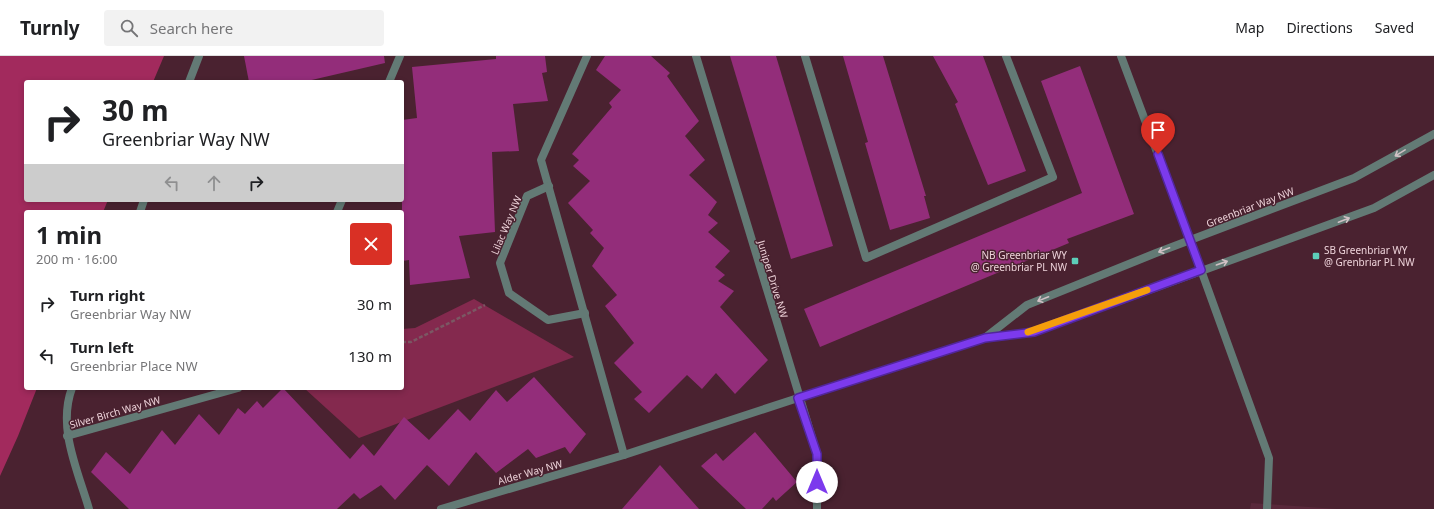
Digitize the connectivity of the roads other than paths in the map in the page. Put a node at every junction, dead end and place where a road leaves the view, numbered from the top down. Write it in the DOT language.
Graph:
graph roads {
  1 [pos="199,56"];
  2 [pos="400,56"];
  3 [pos="587,56"];
  4 [pos="696,56"];
  5 [pos="805,56"];
  6 [pos="1006,56"];
  7 [pos="1121,56"];
  8 [pos="190,80"];
  9 [pos="390,80"];
  10 [pos="1434,134"];
  11 [pos="1434,175"];
  12 [pos="549,186"];
  13 [pos="1190,240"];
  14 [pos="1201,270"];
  15 [pos="585,313"];
  16 [pos="985,338"];
  17 [pos="71,390"];
  18 [pos="231,390"];
  19 [pos="798,398"];
  20 [pos="67,436"];
  21 [pos="624,455"];
  22 [pos="89,509"];
  23 [pos="441,509"];
  24 [pos="817,509"];
  25 [pos="1267,509"];
  1 -- 8 [label="street"];
  2 -- 9 [label="street"];
  3 -- 12 [label="street"];
  4 -- 19 [label="street, Juniper Drive NW"];
  5 -- 6 [label="street"];
  7 -- 13 [label="street"];
  10 -- 13 [label="street, Greenbriar Way NW, one-way"];
  14 -- 11 [label="street, Greenbriar Way NW, one-way"];
  12 -- 15 [label="street"];
  12 -- 15 [label="street, Lilac Way NW"];
  13 -- 14 [label="street"];
  13 -- 16 [label="street, Greenbriar Way NW, one-way"];
  14 -- 16 [label="street, Greenbriar Way NW"];
  14 -- 25 [label="street"];
  15 -- 21 [label="street"];
  16 -- 19 [label="street, Greenbriar Way NW"];
  17 -- 20 [label="street"];
  18 -- 20 [label="street, Silver Birch Way NW"];
  19 -- 21 [label="street, Alder Way NW"];
  19 -- 24 [label="street, Juniper Drive NW"];
  20 -- 22 [label="street"];
  21 -- 23 [label="street, Alder Way NW"];
}
